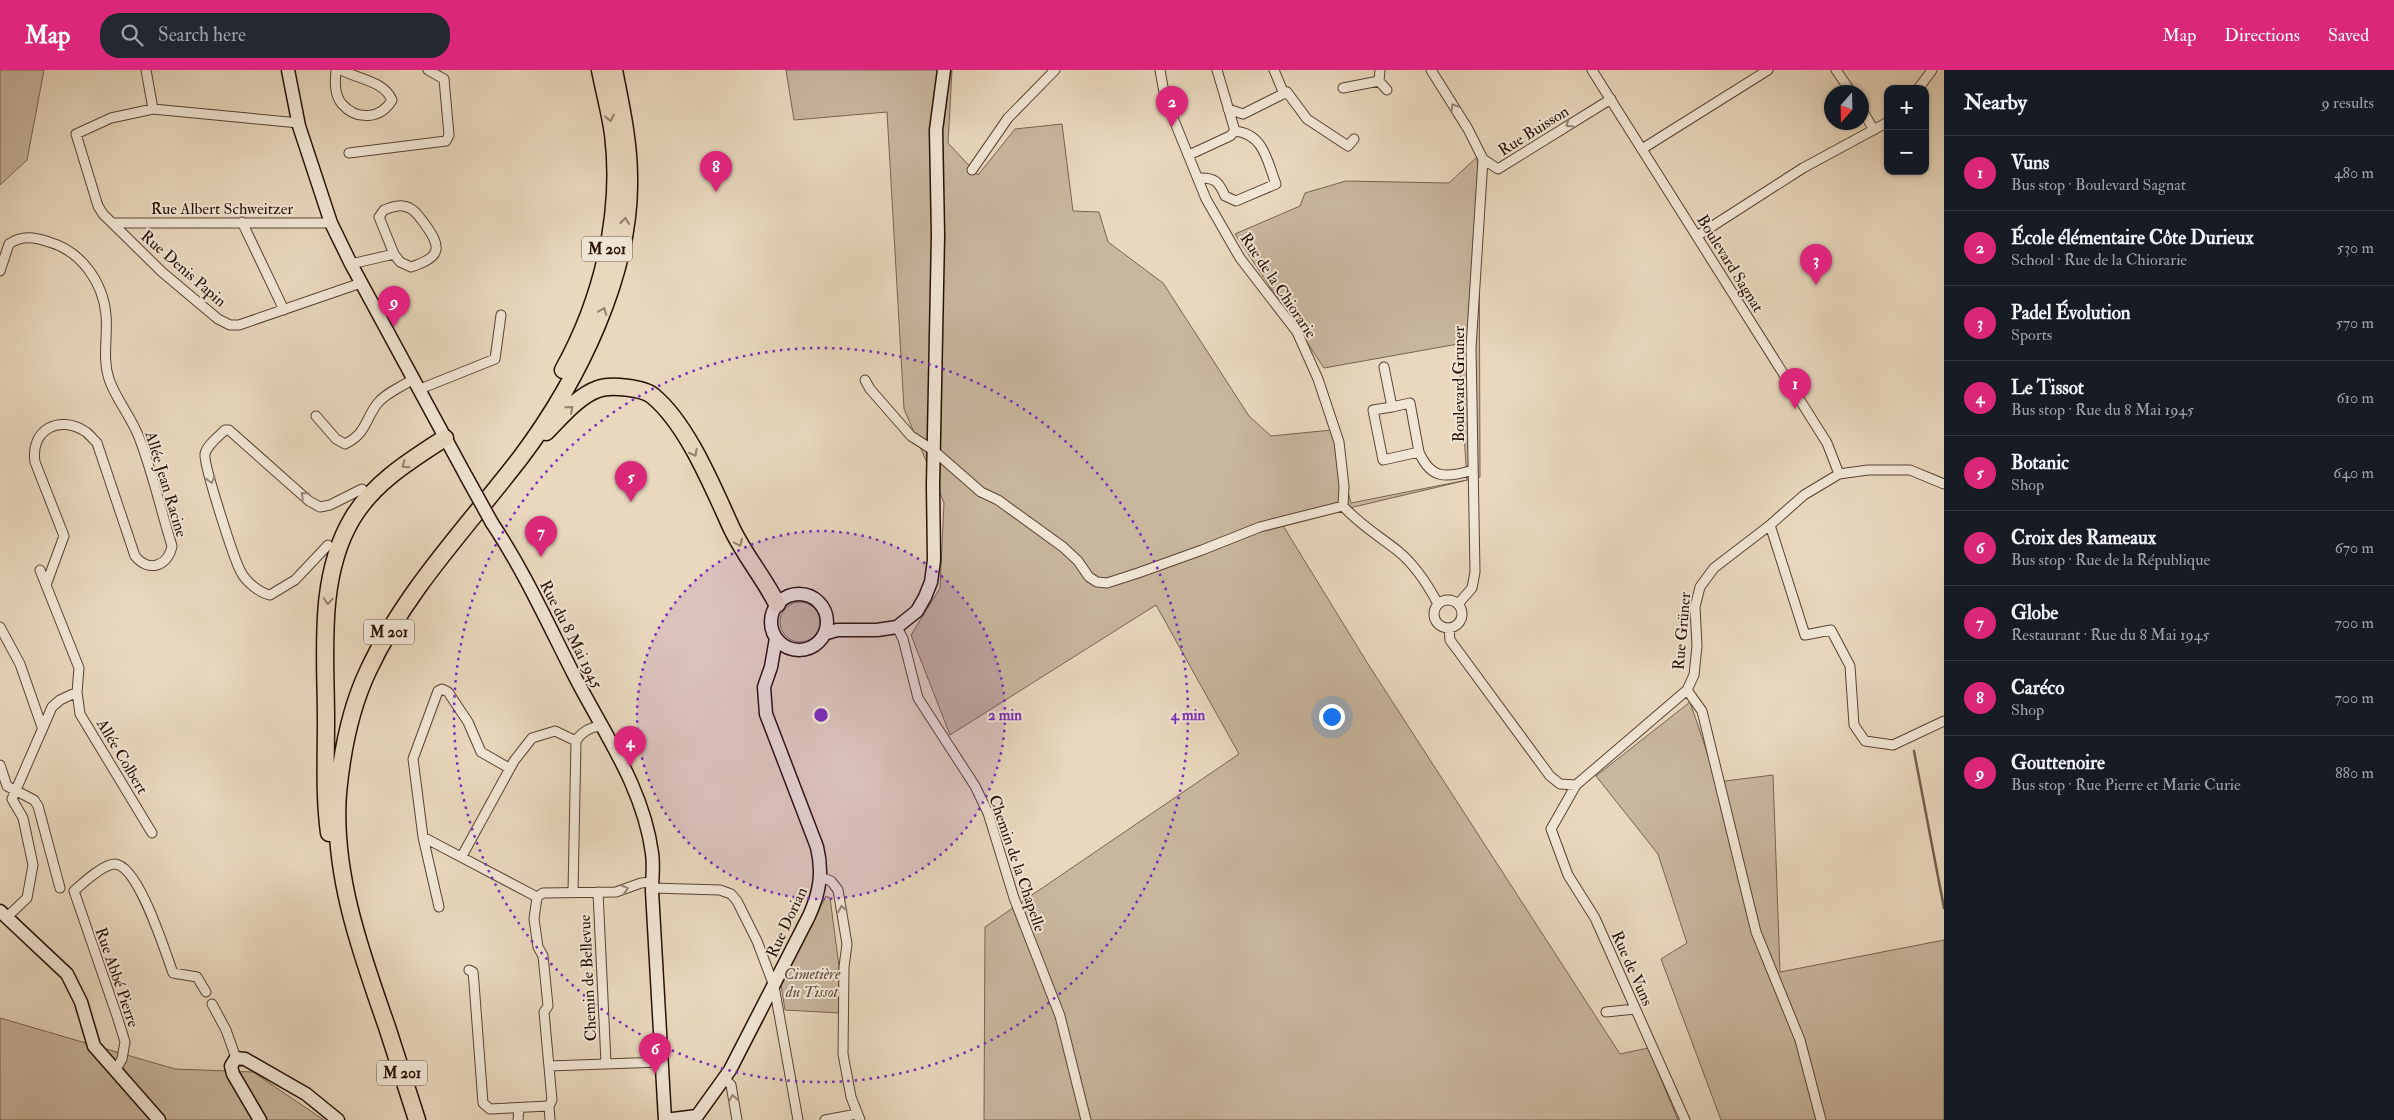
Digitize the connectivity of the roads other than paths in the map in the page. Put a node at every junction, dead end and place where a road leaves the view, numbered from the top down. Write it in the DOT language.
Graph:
graph roads {
  1 [pos="146,70"];
  2 [pos="288,70"];
  3 [pos="336,70"];
  4 [pos="341,70"];
  5 [pos="428,70"];
  6 [pos="600,70"];
  7 [pos="614,70"];
  8 [pos="944,70"];
  9 [pos="1055,70"];
  10 [pos="1160,70"];
  11 [pos="1217,70"];
  12 [pos="1274,70"];
  13 [pos="1380,70"];
  14 [pos="1431,70"];
  15 [pos="1592,70"];
  16 [pos="1768,70"];
  17 [pos="1836,70"];
  18 [pos="1932,70"];
  19 [pos="1379,81"];
  20 [pos="1846,85"];
  21 [pos="1921,85"];
  22 [pos="1343,88"];
  23 [pos="1386,90"];
  24 [pos="1284,94"];
  25 [pos="1610,99"];
  26 [pos="153,109"];
  27 [pos="1228,109"];
  28 [pos="1869,122"];
  29 [pos="299,123"];
  30 [pos="1884,124"];
  31 [pos="1874,130"];
  32 [pos="1235,131"];
  33 [pos="1354,139"];
  34 [pos="1642,149"];
  35 [pos="349,152"];
  36 [pos="1190,155"];
  37 [pos="1483,159"];
  38 [pos="972,170"];
  39 [pos="1198,178"];
  40 [pos="242,222"];
  41 [pos="112,223"];
  42 [pos="332,223"];
  43 [pos="1697,236"];
  44 [pos="394,254"];
  45 [pos="351,264"];
  46 [pos="0,271"];
  47 [pos="361,283"];
  48 [pos="284,310"];
  49 [pos="501,316"];
  50 [pos="1384,367"];
  51 [pos="865,380"];
  52 [pos="416,384"];
  53 [pos="1392,406"];
  54 [pos="316,416"];
  55 [pos="445,438"];
  56 [pos="933,450"];
  57 [pos="1419,452"];
  58 [pos="522,455"];
  59 [pos="1473,470"];
  60 [pos="1839,474"];
  61 [pos="1944,484"];
  62 [pos="362,489"];
  63 [pos="1343,506"];
  64 [pos="1770,525"];
  65 [pos="328,545"];
  66 [pos="40,570"];
  67 [pos="46,585"];
  68 [pos="777,604"];
  69 [pos="1438,604"];
  70 [pos="1458,604"];
  71 [pos="827,615"];
  72 [pos="0,627"];
  73 [pos="897,627"];
  74 [pos="1449,628"];
  75 [pos="863,629"];
  76 [pos="827,632"];
  77 [pos="776,638"];
  78 [pos="789,648"];
  79 [pos="771,667"];
  80 [pos="1688,690"];
  81 [pos="77,692"];
  82 [pos="1944,721"];
  83 [pos="597,727"];
  84 [pos="42,728"];
  85 [pos="576,741"];
  86 [pos="0,765"];
  87 [pos="509,768"];
  88 [pos="1576,785"];
  89 [pos="15,791"];
  90 [pos="1551,829"];
  91 [pos="152,832"];
  92 [pos="329,833"];
  93 [pos="423,837"];
  94 [pos="462,856"];
  95 [pos="821,878"];
  96 [pos="652,885"];
  97 [pos="60,888"];
  98 [pos="573,892"];
  99 [pos="598,892"];
  100 [pos="537,897"];
  101 [pos="439,907"];
  102 [pos="4,914"];
  103 [pos="469,970"];
  104 [pos="774,986"];
  105 [pos="206,992"];
  106 [pos="212,1004"];
  107 [pos="1636,1009"];
  108 [pos="1606,1012"];
  109 [pos="236,1058"];
  110 [pos="661,1062"];
  111 [pos="606,1063"];
  112 [pos="549,1066"];
  113 [pos="115,1071"];
  114 [pos="724,1079"];
  115 [pos="549,1106"];
  116 [pos="519,1108"];
  117 [pos="859,1117"];
  118 [pos="413,1118"];
  119 [pos="159,1120"];
  120 [pos="260,1120"];
  121 [pos="338,1120"];
  122 [pos="518,1120"];
  123 [pos="550,1120"];
  124 [pos="666,1120"];
  125 [pos="737,1120"];
  126 [pos="798,1120"];
  127 [pos="825,1120"];
  128 [pos="1086,1120"];
  129 [pos="1685,1120"];
  130 [pos="1820,1120"];
  1 -- 26 [label="street"];
  2 -- 29 [label="main road, Rue du 8 Mai 1945"];
  3 -- 4 [label="street"];
  5 -- 35 [label="street"];
  6 -- 92 [label="highway, M 201, one-way"];
  58 -- 7 [label="highway, M 201, one-way"];
  8 -- 56 [label="main road"];
  9 -- 38 [label="street"];
  10 -- 36 [label="street, Rue de la Chiorarie"];
  11 -- 27 [label="street"];
  12 -- 24 [label="street"];
  13 -- 19 [label="street"];
  37 -- 14 [label="street, Rue Buisson, one-way"];
  15 -- 25 [label="street, Boulevard Sagnat"];
  16 -- 34 [label="street"];
  17 -- 20 [label="street"];
  18 -- 21 [label="street"];
  19 -- 22 [label="street"];
  19 -- 23 [label="street"];
  24 -- 27 [label="street"];
  24 -- 33 [label="street"];
  25 -- 34 [label="street, Boulevard Sagnat"];
  25 -- 37 [label="street, Rue Buisson, one-way"];
  26 -- 29 [label="street"];
  26 -- 41 [label="street, Rue Denis Papin"];
  27 -- 32 [label="street"];
  28 -- 31 [label="street"];
  29 -- 42 [label="main road, Rue du 8 Mai 1945"];
  30 -- 31 [label="street"];
  31 -- 43 [label="street"];
  32 -- 36 [label="street"];
  32 -- 39 [label="street"];
  34 -- 43 [label="street, Boulevard Sagnat"];
  36 -- 39 [label="street, Rue de la Chiorarie"];
  37 -- 59 [label="street, Boulevard Gruner"];
  39 -- 63 [label="street, Rue de la Chiorarie"];
  40 -- 41 [label="street, Rue Albert Schweitzer"];
  40 -- 42 [label="street, Rue Albert Schweitzer"];
  40 -- 48 [label="street"];
  41 -- 48 [label="street, Rue Denis Papin"];
  42 -- 45 [label="main road, Rue du 8 Mai 1945"];
  43 -- 60 [label="street, Boulevard Sagnat"];
  44 -- 44 [label="street"];
  44 -- 45 [label="street"];
  45 -- 47 [label="main road, Rue du 8 Mai 1945"];
  46 -- 67 [label="street, Allée Jean Racine"];
  47 -- 48 [label="street, Rue Denis Papin"];
  47 -- 52 [label="main road, Rue du 8 Mai 1945"];
  49 -- 52 [label="street"];
  50 -- 53 [label="street"];
  51 -- 56 [label="street"];
  52 -- 54 [label="street"];
  52 -- 55 [label="main road, Rue du 8 Mai 1945"];
  53 -- 57 [label="street"];
  53 -- 57 [label="street"];
  55 -- 83 [label="main road, Rue du 8 Mai 1945, bridge"];
  55 -- 92 [label="highway, one-way"];
  56 -- 63 [label="street"];
  56 -- 73 [label="main road"];
  57 -- 59 [label="street"];
  58 -- 68 [label="highway, one-way"];
  58 -- 118 [label="highway, M 201"];
  59 -- 70 [label="street, Boulevard Gruner"];
  60 -- 61 [label="street"];
  60 -- 64 [label="street, Rue Grüner"];
  62 -- 65 [label="street, one-way"];
  63 -- 69 [label="street"];
  64 -- 80 [label="street, Rue Grüner"];
  64 -- 82 [label="street"];
  66 -- 67 [label="street, Allée Colbert"];
  67 -- 81 [label="street, Allée Colbert"];
  68 -- 71 [label="main road"];
  68 -- 77 [label="main road"];
  69 -- 70 [label="street"];
  69 -- 74 [label="street"];
  70 -- 74 [label="street"];
  71 -- 75 [label="main road"];
  71 -- 76 [label="main road"];
  72 -- 84 [label="street"];
  73 -- 75 [label="main road"];
  73 -- 128 [label="street, Chemin de la Chapelle"];
  74 -- 88 [label="street"];
  75 -- 76 [label="main road"];
  76 -- 78 [label="main road"];
  77 -- 78 [label="main road"];
  77 -- 79 [label="main road, Rue Dorian"];
  78 -- 79 [label="main road, Rue Dorian"];
  79 -- 95 [label="main road, Rue Dorian"];
  80 -- 88 [label="street, Rue Grüner"];
  80 -- 130 [label="street"];
  81 -- 84 [label="street"];
  81 -- 91 [label="street, Allée Colbert"];
  83 -- 85 [label="street"];
  83 -- 96 [label="main road, Rue du 8 Mai 1945"];
  84 -- 89 [label="street"];
  85 -- 87 [label="street"];
  85 -- 98 [label="street"];
  86 -- 89 [label="street"];
  87 -- 93 [label="street"];
  87 -- 94 [label="street"];
  88 -- 90 [label="street, Rue Grüner"];
  89 -- 97 [label="street"];
  89 -- 102 [label="street"];
  90 -- 107 [label="street, Rue de Vuns"];
  92 -- 118 [label="highway, M 201"];
  93 -- 94 [label="street"];
  93 -- 101 [label="street"];
  94 -- 100 [label="street"];
  95 -- 104 [label="main road, Rue Dorian"];
  117 -- 95 [label="street, one-way"];
  99 -- 96 [label="street, one-way"];
  96 -- 104 [label="street"];
  96 -- 110 [label="main road, Rue du 8 Mai 1945"];
  98 -- 99 [label="street"];
  98 -- 100 [label="street"];
  99 -- 111 [label="street, Chemin de Bellevue"];
  100 -- 112 [label="street"];
  102 -- 113 [label="main road"];
  103 -- 116 [label="street"];
  104 -- 114 [label="main road, Rue Dorian"];
  104 -- 126 [label="street"];
  105 -- 113 [label="street, Rue Abbé Pierre"];
  106 -- 109 [label="street"];
  107 -- 108 [label="street"];
  107 -- 129 [label="street, Rue de Vuns"];
  109 -- 120 [label="main road"];
  109 -- 121 [label="main road"];
  110 -- 111 [label="street"];
  110 -- 124 [label="main road, Rue du 8 Mai 1945"];
  111 -- 112 [label="street"];
  112 -- 115 [label="street"];
  113 -- 119 [label="main road"];
  114 -- 124 [label="main road, Rue Dorian"];
  125 -- 114 [label="street, one-way"];
  115 -- 116 [label="street"];
  115 -- 123 [label="street"];
  116 -- 122 [label="street"];
  117 -- 127 [label="street"];
}
